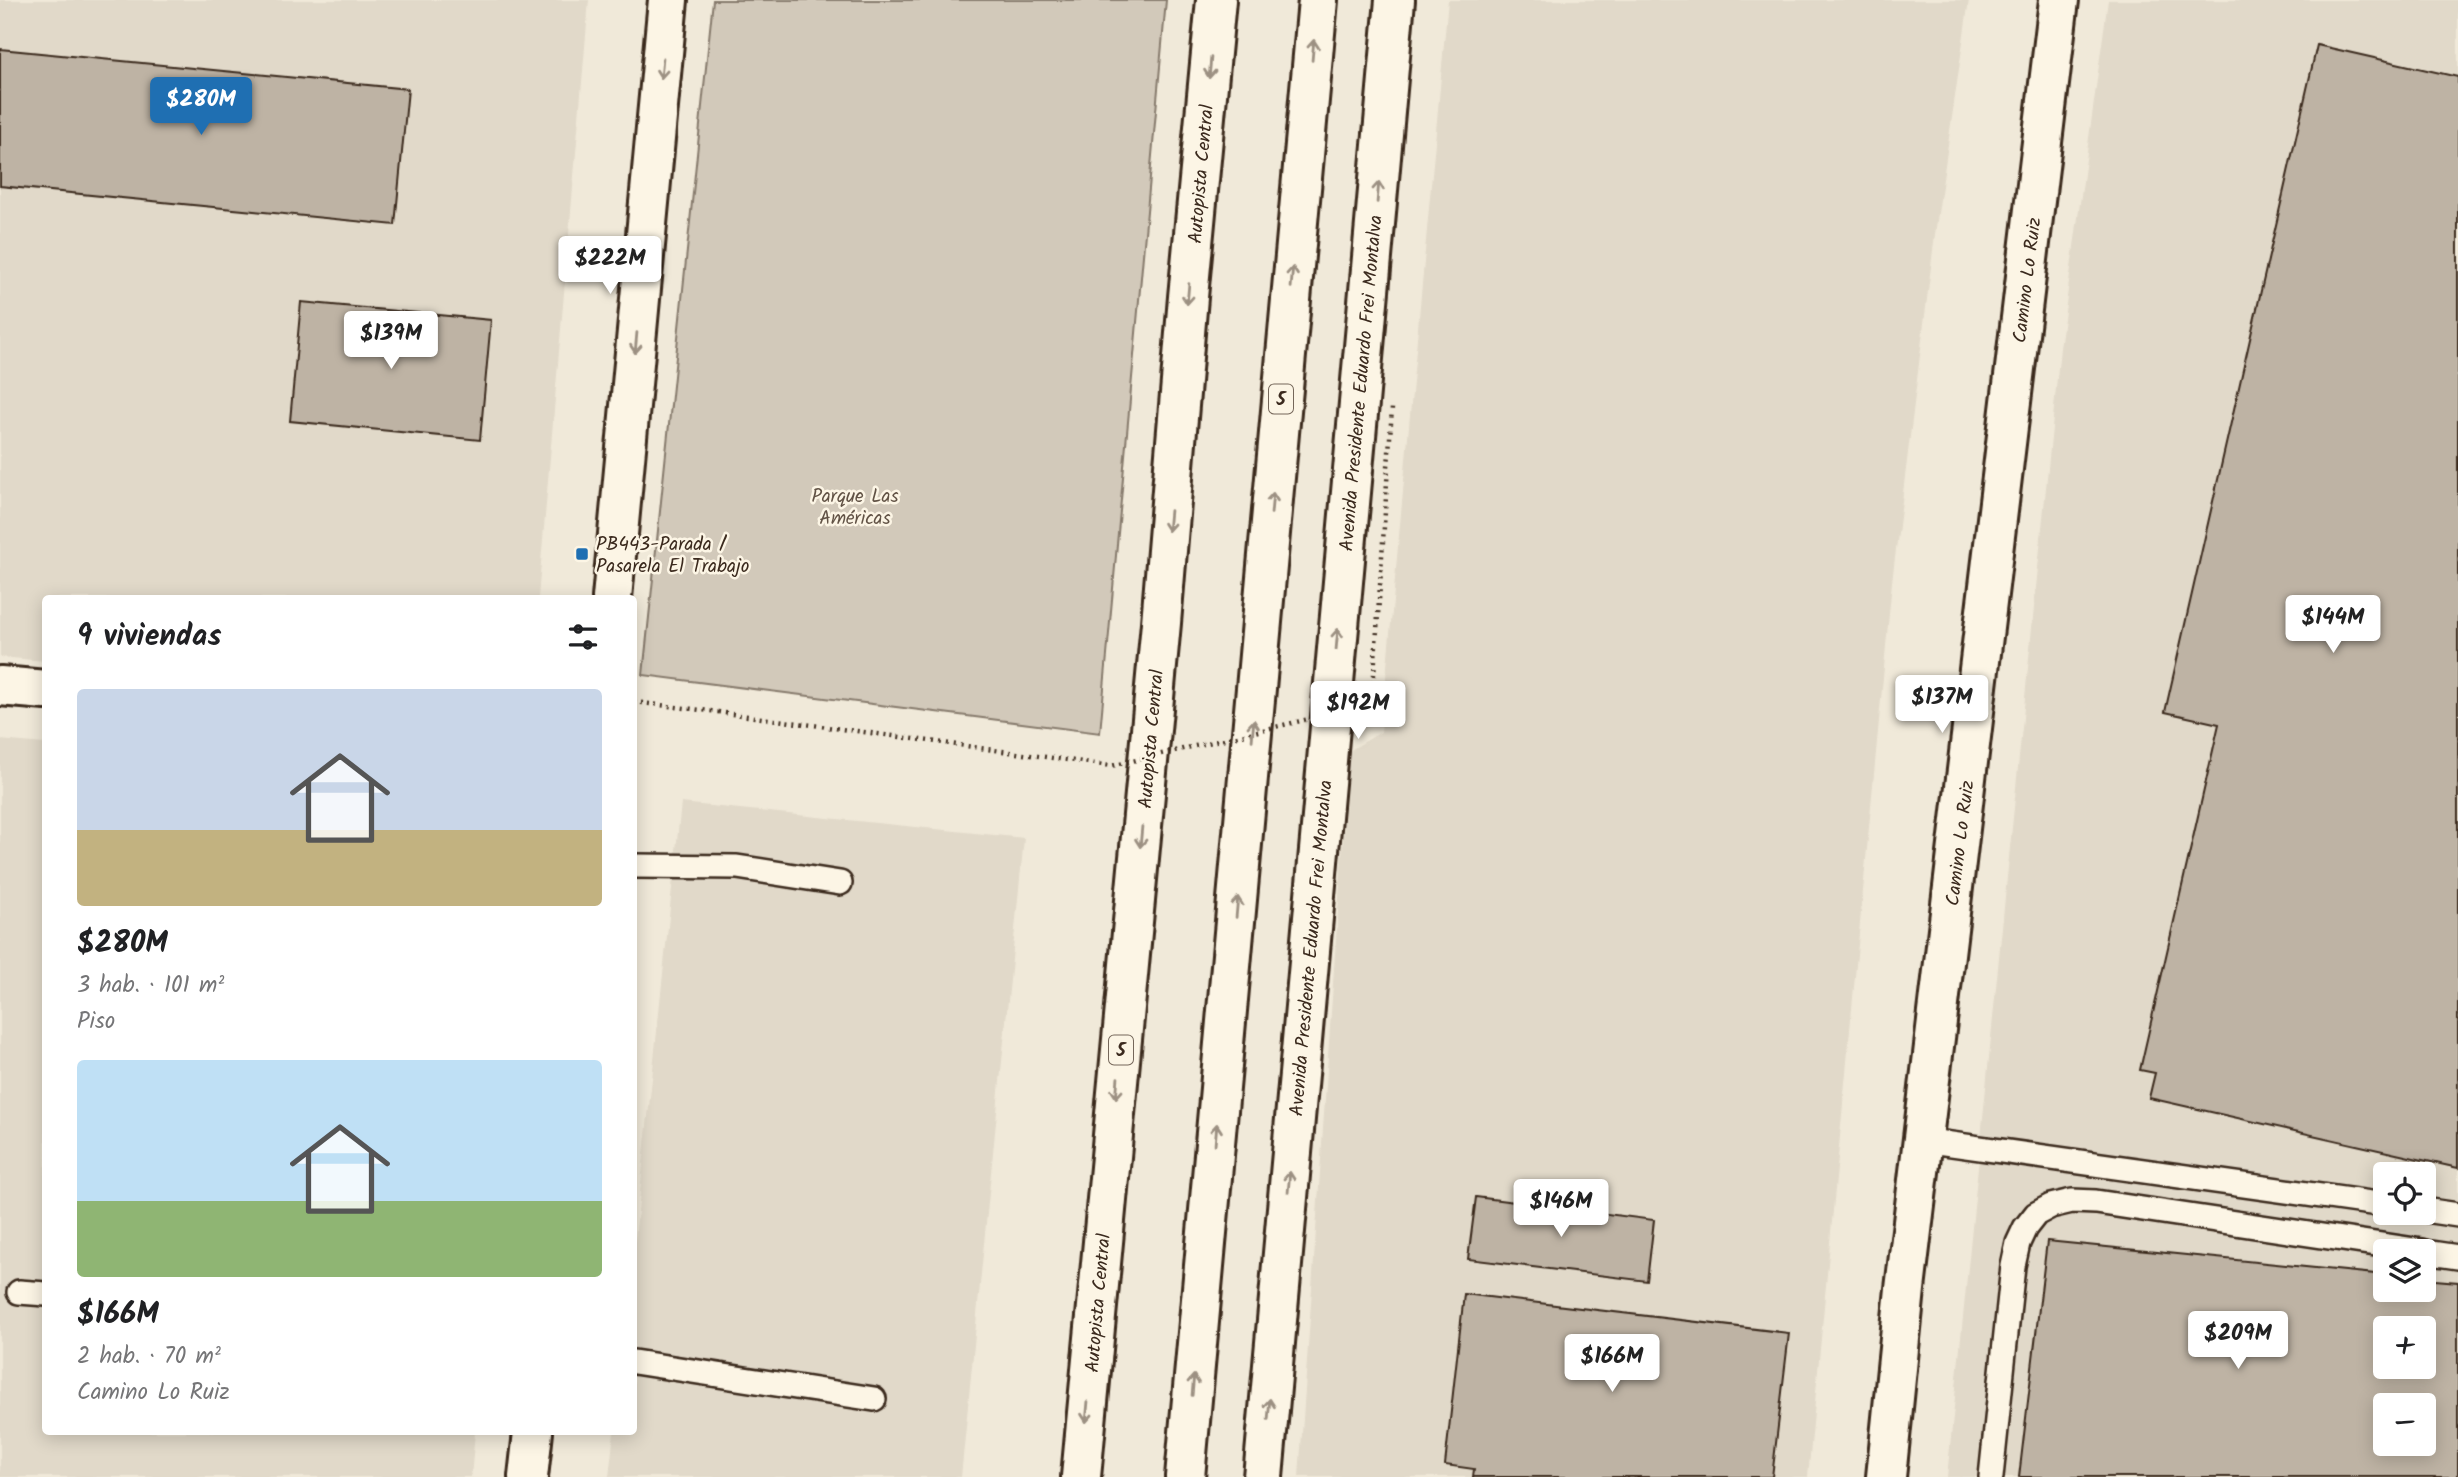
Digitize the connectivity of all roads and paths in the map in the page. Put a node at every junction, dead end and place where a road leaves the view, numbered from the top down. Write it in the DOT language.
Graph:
graph roads {
  1 [pos="668,0"];
  2 [pos="1216,0"];
  3 [pos="1318,0"];
  4 [pos="1395,0"];
  5 [pos="2059,0"];
  6 [pos="1392,408"];
  7 [pos="612,595"];
  8 [pos="0,686"];
  9 [pos="42,690"];
  10 [pos="637,702"];
  11 [pos="637,866"];
  12 [pos="840,883"];
  13 [pos="1923,1140"];
  14 [pos="2373,1203"];
  15 [pos="2436,1212"];
  16 [pos="2458,1215"];
  17 [pos="2373,1244"];
  18 [pos="2436,1253"];
  19 [pos="2458,1257"];
  20 [pos="19,1292"];
  21 [pos="42,1294"];
  22 [pos="637,1362"];
  23 [pos="874,1399"];
  24 [pos="533,1435"];
  25 [pos="528,1477"];
  26 [pos="1081,1477"];
  27 [pos="1185,1477"];
  28 [pos="1263,1477"];
  29 [pos="1886,1477"];
  30 [pos="1991,1477"];
  1 -- 7 [label="main road, one-way"];
  2 -- 26 [label="main road, Autopista Central / 5, one-way"];
  27 -- 3 [label="main road, 5, one-way"];
  28 -- 4 [label="main road, Avenida Presidente Eduardo Frei Montalva, one-way"];
  5 -- 13 [label="main road, Camino Lo Ruiz"];
  6 -- 10 [label="path, bridge"];
  8 -- 9 [label="main road"];
  11 -- 12 [label="lane"];
  13 -- 14 [label="lane"];
  13 -- 29 [label="main road, Camino Lo Ruiz"];
  15 -- 16 [label="lane"];
  17 -- 30 [label="lane"];
  18 -- 19 [label="lane"];
  20 -- 21 [label="lane"];
  22 -- 23 [label="lane"];
  24 -- 25 [label="main road"];
}
